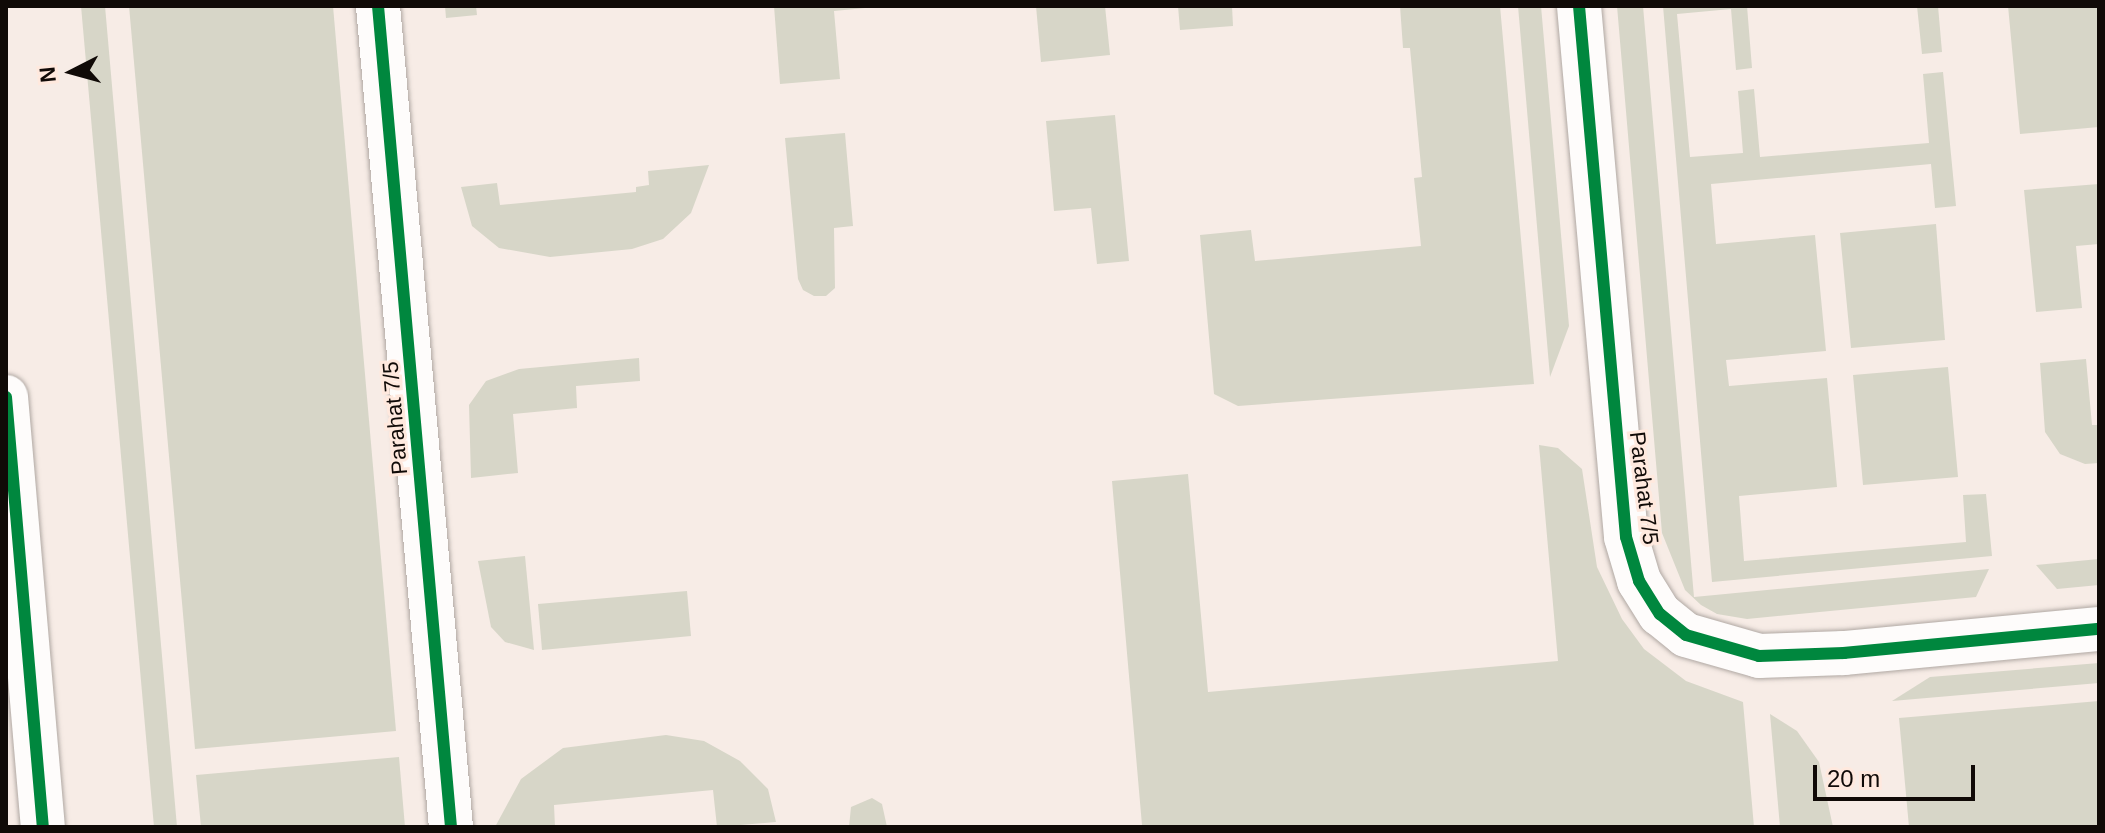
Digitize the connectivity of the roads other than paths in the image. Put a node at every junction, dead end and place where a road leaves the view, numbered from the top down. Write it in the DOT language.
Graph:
graph roads {
  1 [pos="378,6"];
  2 [pos="1579,6"];
  3 [pos="6,397"];
  4 [pos="2099,629"];
  5 [pos="43,827"];
  6 [pos="451,827"];
  1 -- 6 [label="street, Parahat 7/5"];
  2 -- 4 [label="street, Parahat 7/5"];
  3 -- 5 [label="street"];
}
